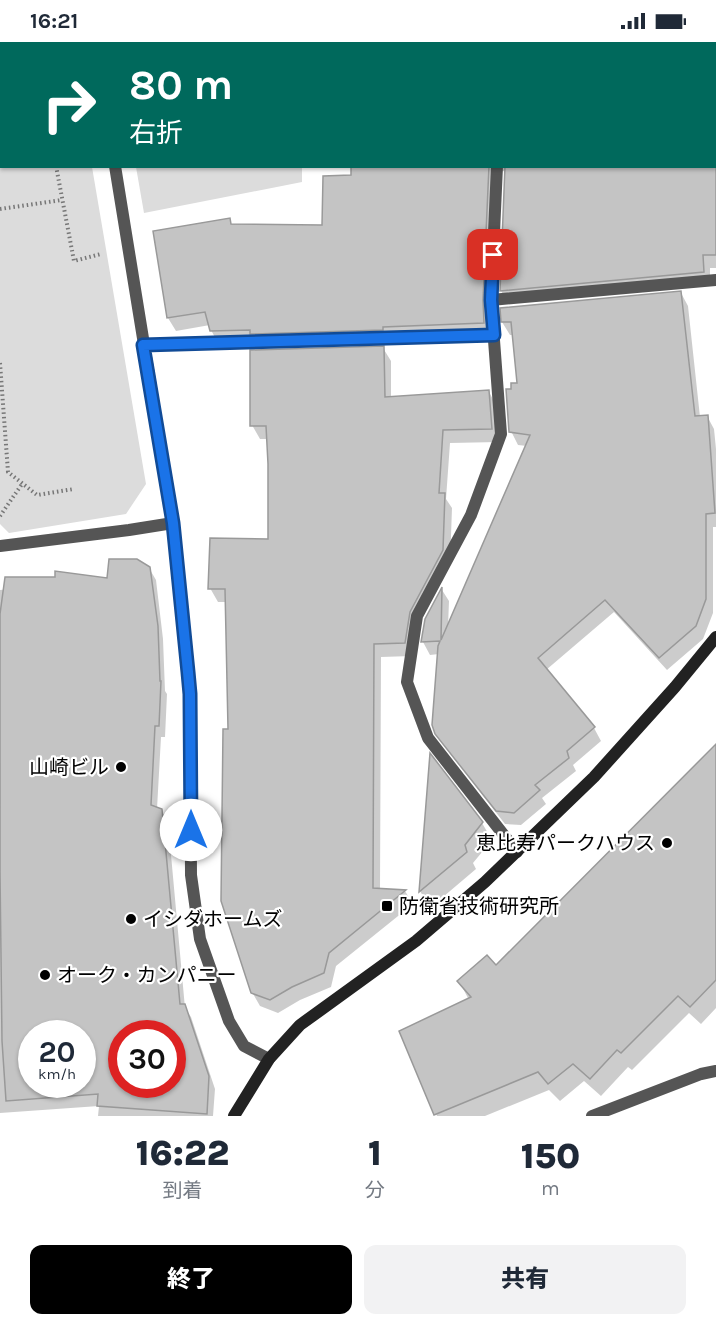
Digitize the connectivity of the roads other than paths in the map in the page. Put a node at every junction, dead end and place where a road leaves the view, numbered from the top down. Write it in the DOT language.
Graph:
graph roads {
  1 [pos="115,168"];
  2 [pos="497,168"];
  3 [pos="716,280"];
  4 [pos="491,300"];
  5 [pos="494,335"];
  6 [pos="143,345"];
  7 [pos="173,523"];
  8 [pos="0,546"];
  9 [pos="716,637"];
  10 [pos="517,852"];
  11 [pos="269,1059"];
  12 [pos="716,1071"];
  13 [pos="234,1116"];
  14 [pos="592,1116"];
  1 -- 6 [label="street"];
  2 -- 4 [label="street"];
  3 -- 4 [label="street"];
  4 -- 5 [label="street"];
  5 -- 6 [label="street"];
  5 -- 10 [label="street"];
  6 -- 7 [label="street"];
  7 -- 8 [label="street"];
  7 -- 11 [label="street"];
  9 -- 10 [label="street"];
  10 -- 11 [label="street"];
  11 -- 13 [label="street"];
  12 -- 14 [label="street"];
}
